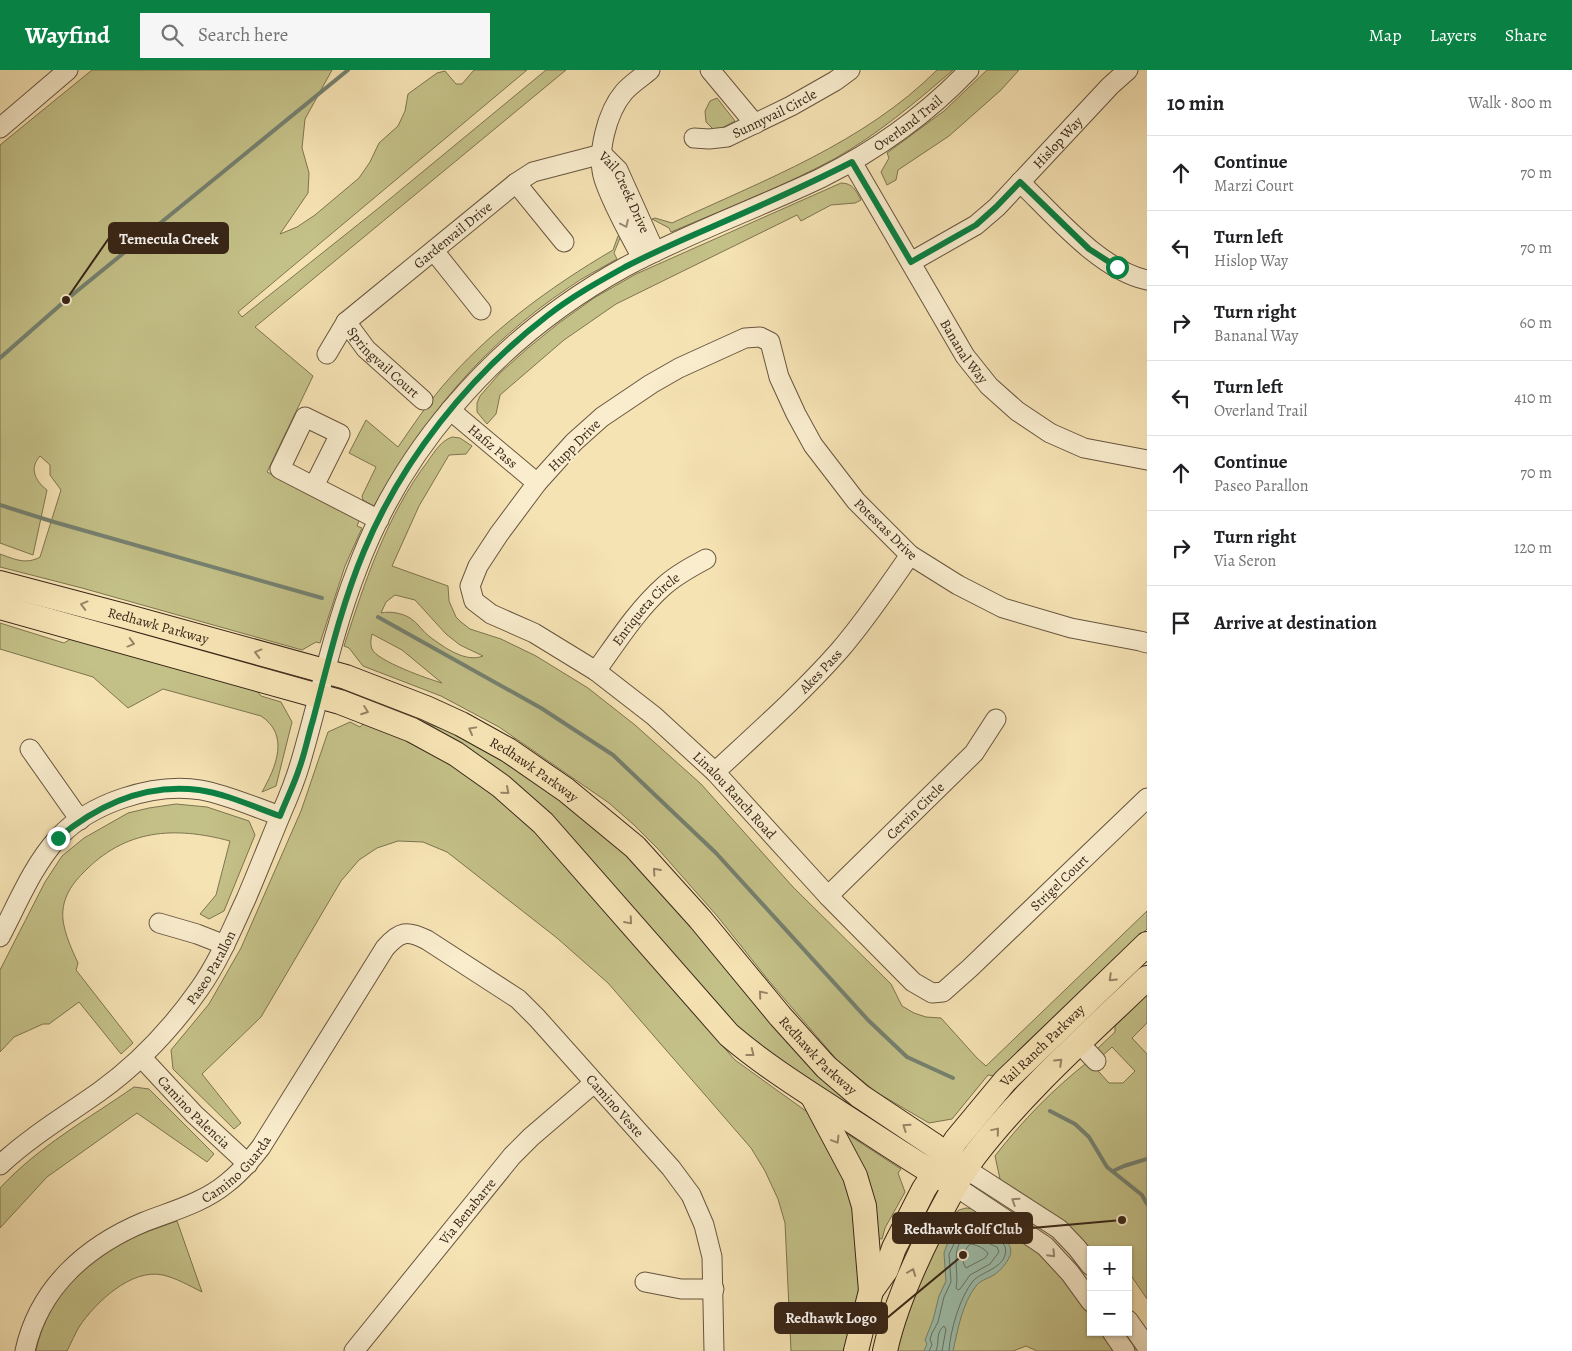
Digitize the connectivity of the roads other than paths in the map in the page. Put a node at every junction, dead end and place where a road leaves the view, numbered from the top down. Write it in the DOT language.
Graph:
graph roads {
  1 [pos="68,70"];
  2 [pos="650,70"];
  3 [pos="710,70"];
  4 [pos="850,70"];
  5 [pos="969,70"];
  6 [pos="1128,70"];
  7 [pos="2,122"];
  8 [pos="755,124"];
  9 [pos="694,138"];
  10 [pos="602,154"];
  11 [pos="852,162"];
  12 [pos="1020,182"];
  13 [pos="516,183"];
  14 [pos="564,242"];
  15 [pos="434,251"];
  16 [pos="648,255"];
  17 [pos="911,262"];
  18 [pos="1147,280"];
  19 [pos="481,310"];
  20 [pos="346,322"];
  21 [pos="735,342"];
  22 [pos="327,354"];
  23 [pos="423,400"];
  24 [pos="450,410"];
  25 [pos="1147,460"];
  26 [pos="537,482"];
  27 [pos="314,486"];
  28 [pos="379,520"];
  29 [pos="910,555"];
  30 [pos="706,559"];
  31 [pos="0,583"];
  32 [pos="474,601"];
  33 [pos="0,607"];
  34 [pos="1147,643"];
  35 [pos="596,671"];
  36 [pos="326,672"];
  37 [pos="319,696"];
  38 [pos="996,719"];
  39 [pos="30,749"];
  40 [pos="715,772"];
  41 [pos="1147,798"];
  42 [pos="280,816"];
  43 [pos="80,820"];
  44 [pos="828,896"];
  45 [pos="159,923"];
  46 [pos="404,933"];
  47 [pos="0,937"];
  48 [pos="1147,944"];
  49 [pos="225,945"];
  50 [pos="970,968"];
  51 [pos="1147,978"];
  52 [pos="1079,1043"];
  53 [pos="142,1058"];
  54 [pos="1096,1061"];
  55 [pos="594,1082"];
  56 [pos="813,1097"];
  57 [pos="248,1164"];
  58 [pos="940,1164"];
  59 [pos="0,1165"];
  60 [pos="961,1178"];
  61 [pos="1087,1261"];
  62 [pos="645,1282"];
  63 [pos="714,1289"];
  64 [pos="871,1292"];
  65 [pos="1087,1296"];
  66 [pos="1132,1326"];
  67 [pos="1115,1336"];
  68 [pos="1147,1347"];
  69 [pos="25,1351"];
  70 [pos="354,1351"];
  71 [pos="714,1351"];
  72 [pos="856,1351"];
  73 [pos="885,1351"];
  74 [pos="1125,1351"];
  1 -- 7 [label="street"];
  2 -- 10 [label="street"];
  3 -- 8 [label="street"];
  4 -- 8 [label="street, Sunnyvail Circle"];
  5 -- 11 [label="street, Overland Trail"];
  6 -- 12 [label="street, Hislop Way"];
  8 -- 9 [label="street, Sunnyvail Circle"];
  10 -- 13 [label="street, Gardenvail Drive"];
  10 -- 16 [label="street, Vail Creek Drive"];
  11 -- 16 [label="street, Overland Trail"];
  11 -- 17 [label="street, Bananal Way"];
  12 -- 17 [label="street, Hislop Way"];
  12 -- 18 [label="street"];
  13 -- 14 [label="street"];
  13 -- 15 [label="street, Gardenvail Drive"];
  15 -- 19 [label="street"];
  15 -- 20 [label="street, Gardenvail Drive"];
  16 -- 24 [label="street, Overland Trail"];
  17 -- 25 [label="street, Bananal Way"];
  20 -- 22 [label="street, Gardenvail Drive"];
  20 -- 23 [label="street, Springvail Court"];
  21 -- 26 [label="street, Hupp Drive"];
  21 -- 29 [label="street, Potestas Drive"];
  24 -- 26 [label="street, Hafiz Pass"];
  24 -- 28 [label="street, Overland Trail"];
  26 -- 32 [label="street, Hupp Drive"];
  27 -- 28 [label="street"];
  28 -- 36 [label="street, Overland Trail"];
  29 -- 34 [label="street, Potestas Drive"];
  29 -- 40 [label="street, Akes Pass"];
  30 -- 35 [label="street, Enriqueta Circle"];
  36 -- 31 [label="main road, Redhawk Parkway, one-way"];
  32 -- 35 [label="street, Linalou Ranch Road"];
  33 -- 37 [label="main road, Redhawk Parkway, one-way"];
  35 -- 40 [label="street, Linalou Ranch Road"];
  36 -- 37 [label="street, Overland Trail"];
  58 -- 36 [label="main road, Redhawk Parkway, one-way"];
  37 -- 42 [label="street, Paseo Parallon"];
  37 -- 56 [label="main road, Redhawk Parkway, one-way"];
  38 -- 44 [label="street, Cervin Circle"];
  39 -- 43 [label="street"];
  40 -- 44 [label="street, Linalou Ranch Road"];
  41 -- 50 [label="street, Strigel Court"];
  42 -- 43 [label="street"];
  42 -- 49 [label="street, Paseo Parallon"];
  43 -- 47 [label="street"];
  44 -- 50 [label="street, Linalou Ranch Road"];
  45 -- 49 [label="street"];
  46 -- 55 [label="street, Camino Veste"];
  46 -- 57 [label="street, Camino Guarda"];
  48 -- 58 [label="main road, Vail Ranch Parkway, one-way"];
  49 -- 53 [label="street, Paseo Parallon"];
  51 -- 52 [label="main road, Vail Ranch Parkway"];
  52 -- 54 [label="street"];
  60 -- 52 [label="main road, Vail Ranch Parkway, one-way"];
  53 -- 57 [label="street, Camino Palencia"];
  53 -- 59 [label="street, Paseo Parallon"];
  55 -- 63 [label="street, Camino Veste"];
  55 -- 70 [label="street, Via Benabarre"];
  56 -- 58 [label="main road, Redhawk Parkway"];
  56 -- 64 [label="main road, one-way"];
  57 -- 69 [label="street, Camino Guarda"];
  58 -- 60 [label="main road, Redhawk Parkway"];
  58 -- 64 [label="main road"];
  61 -- 60 [label="street, one-way"];
  60 -- 65 [label="street, one-way"];
  73 -- 60 [label="main road, one-way"];
  62 -- 63 [label="street"];
  63 -- 71 [label="street, Camino Veste"];
  64 -- 72 [label="main road"];
  66 -- 68 [label="street"];
  67 -- 74 [label="street"];
}
